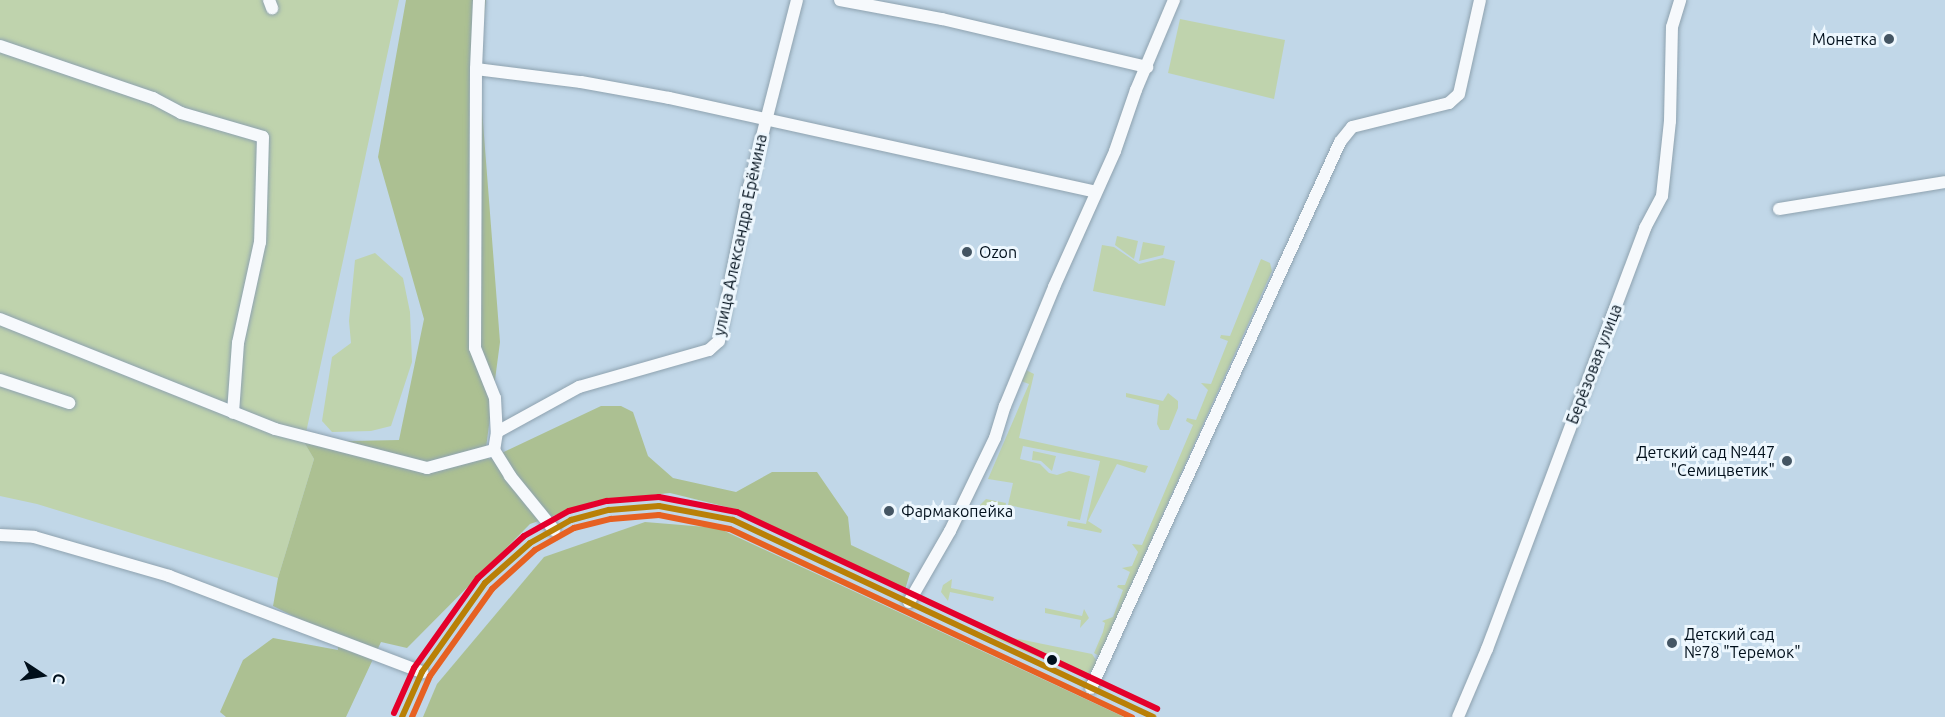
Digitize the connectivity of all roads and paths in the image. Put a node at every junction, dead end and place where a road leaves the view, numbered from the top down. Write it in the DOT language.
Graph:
graph roads {
  1 [pos="479,0"];
  2 [pos="797,0"];
  3 [pos="840,0"];
  4 [pos="1174,0"];
  5 [pos="1480,0"];
  6 [pos="1680,0"];
  7 [pos="0,46"];
  8 [pos="1147,67"];
  9 [pos="476,69"];
  10 [pos="765,119"];
  11 [pos="1945,182"];
  12 [pos="1095,192"];
  13 [pos="1779,209"];
  14 [pos="0,319"];
  15 [pos="0,380"];
  16 [pos="69,403"];
  17 [pos="233,412"];
  18 [pos="497,432"];
  19 [pos="495,450"];
  20 [pos="554,530"];
  21 [pos="0,535"];
  22 [pos="909,602"];
  23 [pos="422,672"];
  24 [pos="1091,688"];
  25 [pos="1458,717"];
  1 -- 9 [label="street"];
  2 -- 10 [label="street, улица Александра Ерёмина"];
  3 -- 8 [label="street"];
  4 -- 8 [label="street"];
  5 -- 24 [label="street"];
  6 -- 25 [label="street, Берёзовая улица"];
  7 -- 17 [label="street"];
  8 -- 12 [label="street"];
  9 -- 10 [label="street"];
  9 -- 18 [label="street"];
  10 -- 12 [label="street"];
  10 -- 18 [label="street, улица Александра Ерёмина"];
  11 -- 13 [label="street"];
  12 -- 22 [label="street"];
  14 -- 17 [label="street"];
  15 -- 16 [label="street"];
  17 -- 19 [label="street"];
  18 -- 19 [label="street"];
  19 -- 20 [label="street"];
  21 -- 23 [label="street"];
}
